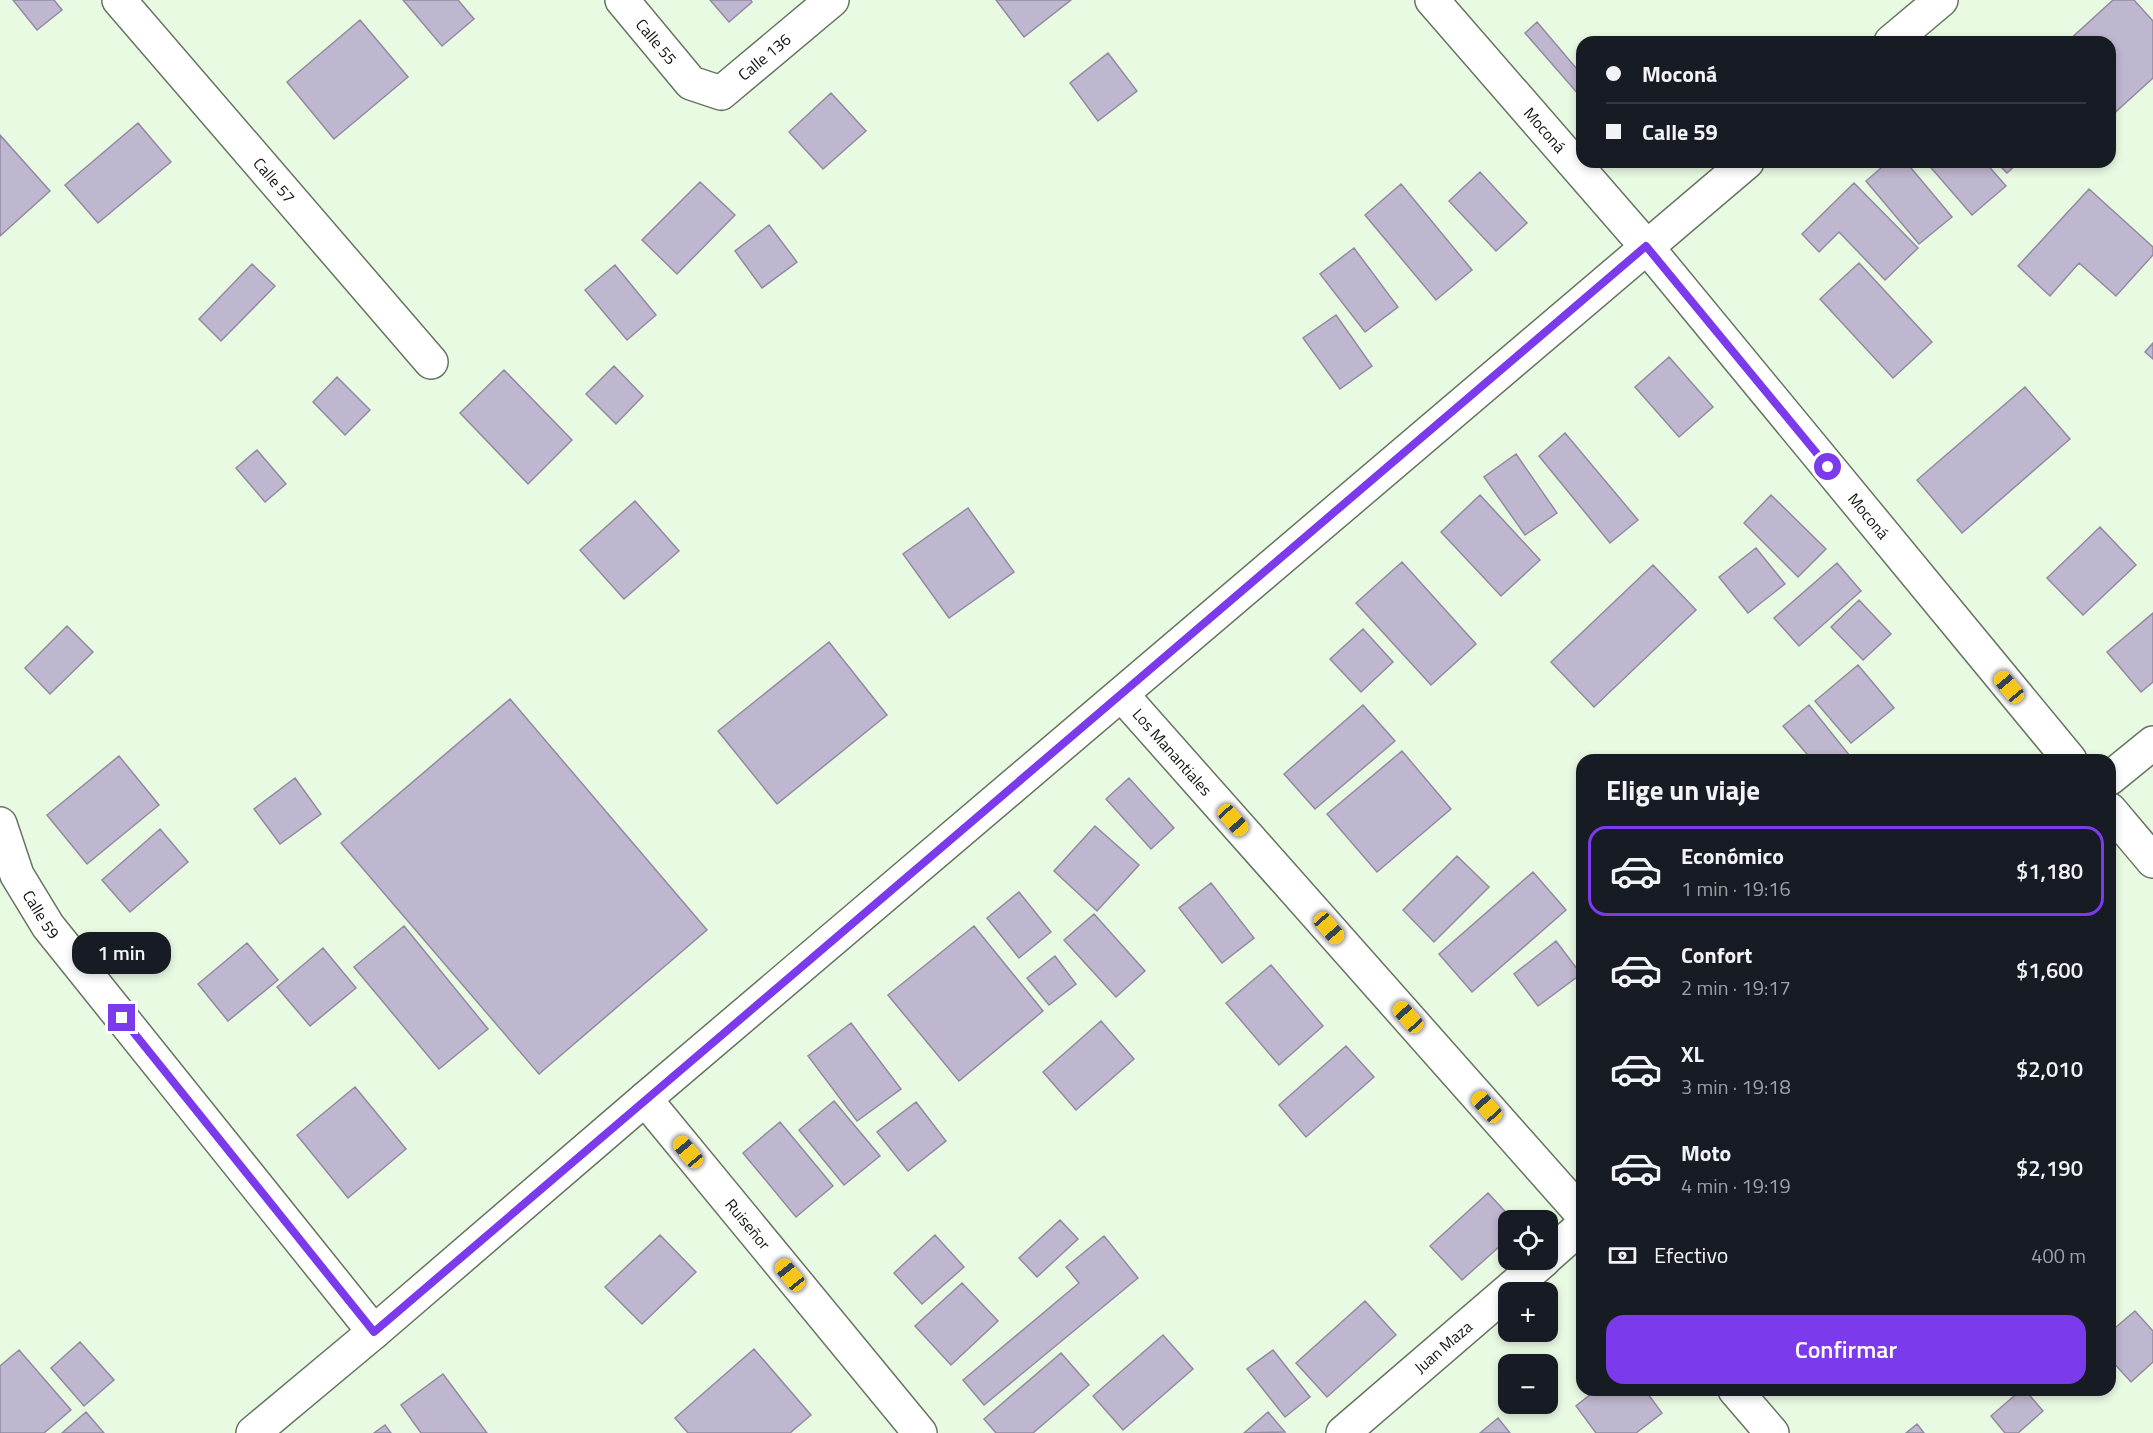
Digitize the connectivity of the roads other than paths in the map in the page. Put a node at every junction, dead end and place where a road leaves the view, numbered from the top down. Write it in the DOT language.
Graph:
graph roads {
  1 [pos="119,0"];
  2 [pos="622,0"];
  3 [pos="832,0"];
  4 [pos="1432,0"];
  5 [pos="1941,0"];
  6 [pos="1898,36"];
  7 [pos="691,83"];
  8 [pos="1576,166"];
  9 [pos="1578,168"];
  10 [pos="1740,168"];
  11 [pos="1646,246"];
  12 [pos="431,362"];
  13 [pos="1122,695"];
  14 [pos="2153,743"];
  15 [pos="2065,754"];
  16 [pos="2116,773"];
  17 [pos="2116,817"];
  18 [pos="0,824"];
  19 [pos="2153,861"];
  20 [pos="645,1099"];
  21 [pos="1576,1207"];
  22 [pos="1576,1232"];
  23 [pos="1558,1247"];
  24 [pos="1532,1270"];
  25 [pos="374,1332"];
  26 [pos="1740,1396"];
  27 [pos="253,1433"];
  28 [pos="920,1433"];
  29 [pos="1343,1433"];
  30 [pos="1772,1433"];
  1 -- 12 [label="street, Calle 57"];
  2 -- 7 [label="street, Calle 55"];
  3 -- 7 [label="street, Calle 136"];
  4 -- 8 [label="street, Moconá"];
  5 -- 6 [label="street"];
  9 -- 11 [label="street, Moconá"];
  10 -- 11 [label="street"];
  11 -- 13 [label="street"];
  11 -- 15 [label="street, Moconá"];
  13 -- 20 [label="street"];
  13 -- 21 [label="street, Los Manantiales"];
  14 -- 16 [label="street"];
  17 -- 19 [label="street"];
  18 -- 25 [label="street, Calle 59"];
  20 -- 25 [label="street"];
  20 -- 28 [label="street, Ruiseñor"];
  22 -- 23 [label="street"];
  24 -- 29 [label="street, Juan Maza"];
  25 -- 27 [label="street"];
  26 -- 30 [label="street"];
}
